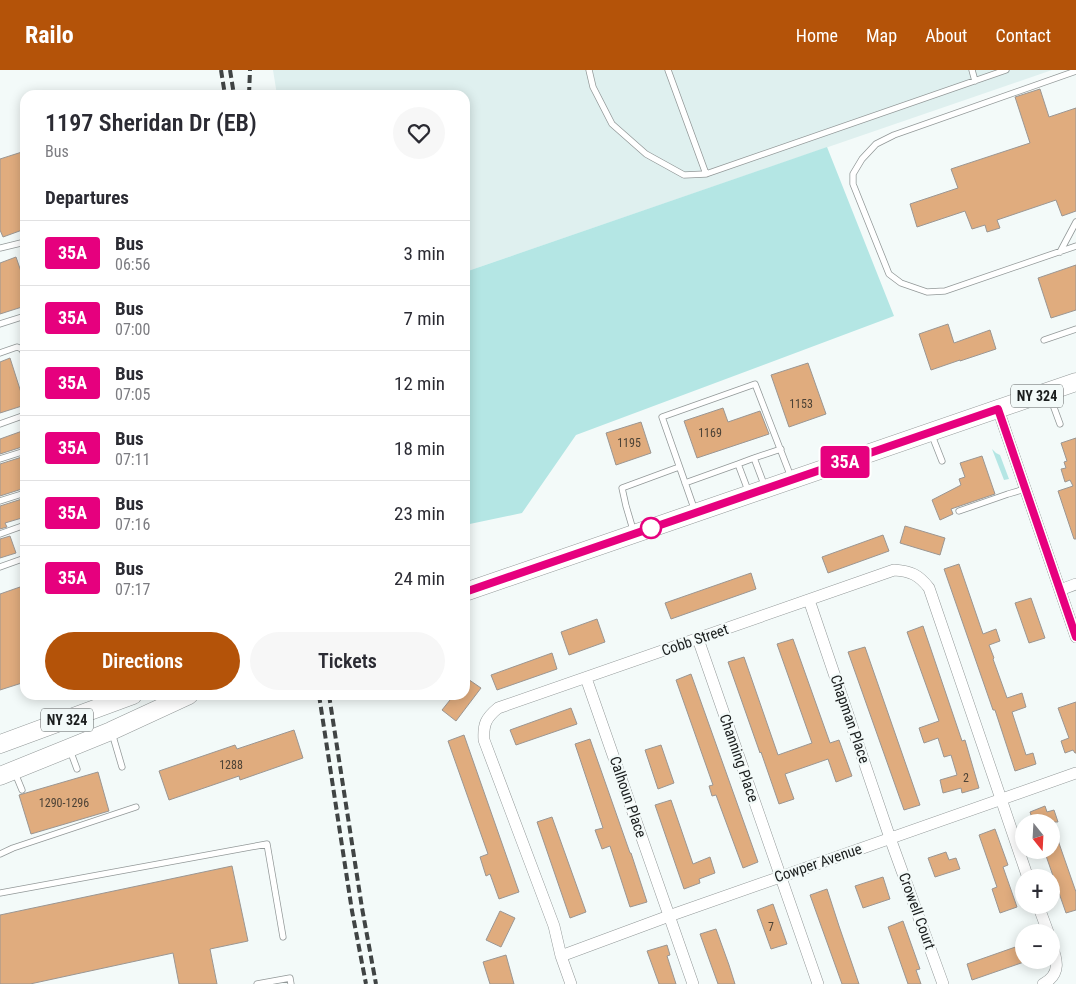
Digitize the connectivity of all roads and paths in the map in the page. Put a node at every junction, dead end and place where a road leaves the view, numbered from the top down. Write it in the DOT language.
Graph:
graph roads {
  1 [pos="589,70"];
  2 [pos="668,70"];
  3 [pos="972,70"];
  4 [pos="1006,70"];
  5 [pos="1076,71"];
  6 [pos="976,81"];
  7 [pos="706,174"];
  8 [pos="1076,222"];
  9 [pos="20,243"];
  10 [pos="1076,246"];
  11 [pos="0,248"];
  12 [pos="1060,252"];
  13 [pos="20,318"];
  14 [pos="0,324"];
  15 [pos="1076,329"];
  16 [pos="1044,340"];
  17 [pos="20,348"];
  18 [pos="0,353"];
  19 [pos="1076,384"];
  20 [pos="1048,392"];
  21 [pos="998,409"];
  22 [pos="20,417"];
  23 [pos="0,424"];
  24 [pos="1060,424"];
  25 [pos="931,432"];
  26 [pos="781,449"];
  27 [pos="20,453"];
  28 [pos="754,458"];
  29 [pos="0,459"];
  30 [pos="942,462"];
  31 [pos="738,464"];
  32 [pos="679,467"];
  33 [pos="792,480"];
  34 [pos="685,483"];
  35 [pos="1025,489"];
  36 [pos="757,492"];
  37 [pos="20,495"];
  38 [pos="0,502"];
  39 [pos="959,511"];
  40 [pos="696,513"];
  41 [pos="20,527"];
  42 [pos="0,534"];
  43 [pos="634,534"];
  44 [pos="20,560"];
  45 [pos="0,567"];
  46 [pos="1076,584"];
  47 [pos="470,590"];
  48 [pos="1060,590"];
  49 [pos="808,600"];
  50 [pos="1076,637"];
  51 [pos="698,639"];
  52 [pos="586,678"];
  53 [pos="179,700"];
  54 [pos="97,702"];
  55 [pos="111,731"];
  56 [pos="0,744"];
  57 [pos="69,748"];
  58 [pos="122,767"];
  59 [pos="77,769"];
  60 [pos="7,773"];
  61 [pos="1076,773"];
  62 [pos="22,790"];
  63 [pos="1001,799"];
  64 [pos="136,808"];
  65 [pos="890,838"];
  66 [pos="0,854"];
  67 [pos="1025,869"];
  68 [pos="780,877"];
  69 [pos="0,893"];
  70 [pos="669,916"];
  71 [pos="283,937"];
  72 [pos="560,956"];
  73 [pos="1055,969"];
  74 [pos="257,984"];
  75 [pos="291,984"];
  76 [pos="571,984"];
  77 [pos="693,984"];
  78 [pos="818,984"];
  79 [pos="942,984"];
  80 [pos="1043,984"];
  1 -- 7 [label="lane"];
  2 -- 7 [label="lane"];
  3 -- 6 [label="lane"];
  4 -- 6 [label="lane"];
  5 -- 12 [label="lane"];
  6 -- 7 [label="lane"];
  8 -- 12 [label="lane"];
  9 -- 11 [label="lane"];
  10 -- 12 [label="lane"];
  13 -- 14 [label="lane"];
  15 -- 16 [label="lane"];
  17 -- 18 [label="lane"];
  19 -- 20 [label="main road, NY 324"];
  20 -- 21 [label="main road, NY 324"];
  20 -- 24 [label="lane"];
  21 -- 25 [label="main road, NY 324"];
  21 -- 35 [label="street"];
  22 -- 23 [label="lane"];
  25 -- 30 [label="lane"];
  25 -- 33 [label="main road, NY 324"];
  26 -- 28 [label="lane"];
  26 -- 32 [label="lane"];
  26 -- 33 [label="lane"];
  27 -- 29 [label="lane"];
  28 -- 31 [label="lane"];
  28 -- 36 [label="lane"];
  31 -- 34 [label="lane"];
  31 -- 36 [label="lane"];
  32 -- 34 [label="lane"];
  32 -- 43 [label="lane"];
  33 -- 36 [label="main road, NY 324"];
  34 -- 40 [label="lane"];
  35 -- 39 [label="lane"];
  35 -- 48 [label="street"];
  36 -- 40 [label="main road, NY 324"];
  37 -- 38 [label="lane"];
  40 -- 43 [label="main road, NY 324"];
  41 -- 42 [label="lane"];
  43 -- 47 [label="main road, NY 324"];
  44 -- 45 [label="lane"];
  46 -- 48 [label="street"];
  48 -- 50 [label="street"];
  49 -- 51 [label="street, Cobb Street"];
  49 -- 63 [label="street, Cobb Street"];
  49 -- 65 [label="street, Chapman Place"];
  51 -- 52 [label="street, Cobb Street"];
  51 -- 68 [label="street, Channing Place"];
  52 -- 70 [label="street, Calhoun Place"];
  52 -- 72 [label="street, Cobb Street"];
  53 -- 55 [label="main road, NY 324"];
  54 -- 56 [label="main road, NY 324"];
  55 -- 57 [label="main road, NY 324"];
  55 -- 58 [label="lane"];
  57 -- 59 [label="lane"];
  57 -- 60 [label="main road, NY 324"];
  60 -- 62 [label="lane"];
  61 -- 63 [label="street, Cowper Avenue"];
  63 -- 65 [label="street, Cowper Avenue"];
  63 -- 67 [label="street"];
  64 -- 66 [label="lane"];
  65 -- 68 [label="street, Cowper Avenue"];
  65 -- 79 [label="street, Crowell Court"];
  68 -- 70 [label="street, Cowper Avenue"];
  68 -- 78 [label="street, Channing Place"];
  69 -- 71 [label="lane"];
  70 -- 72 [label="street, Cowper Avenue"];
  70 -- 77 [label="street, Calhoun Place"];
  72 -- 76 [label="street"];
  73 -- 80 [label="street"];
  74 -- 75 [label="lane"];
}
